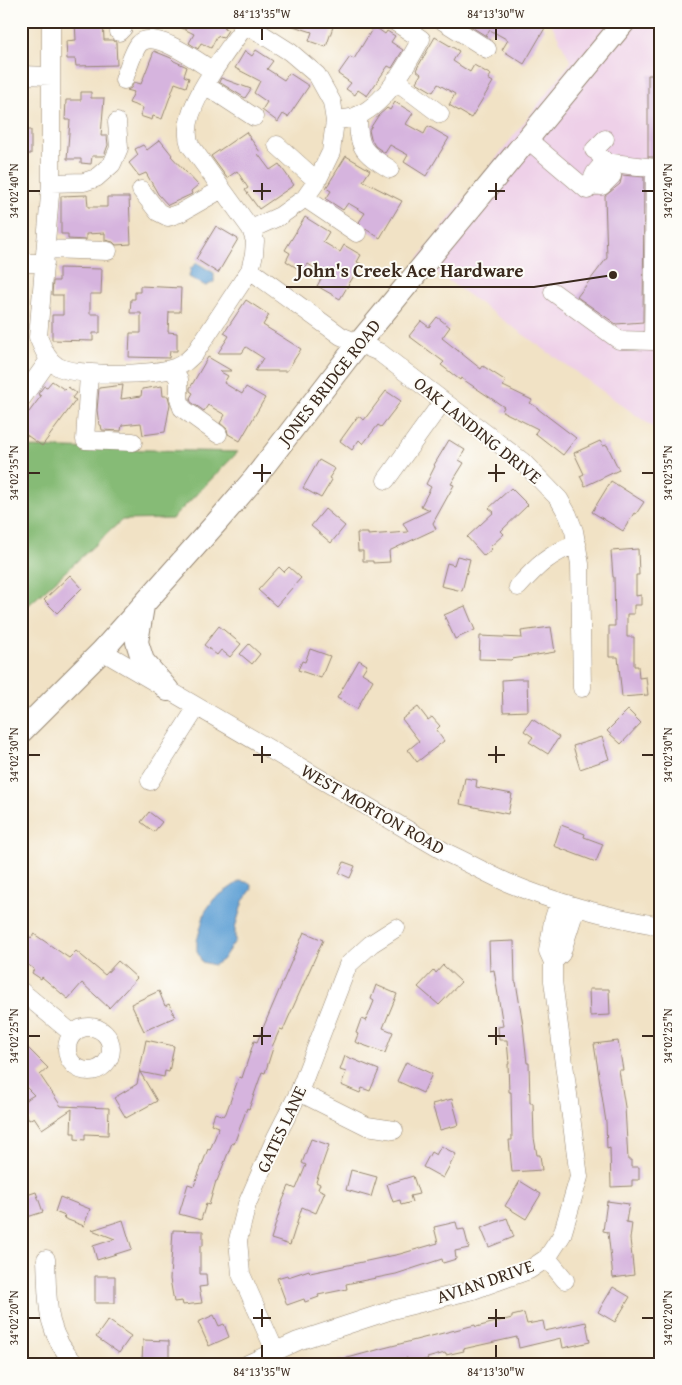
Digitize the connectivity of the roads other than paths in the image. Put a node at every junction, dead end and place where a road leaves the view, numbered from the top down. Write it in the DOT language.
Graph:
graph roads {
  1 [pos="51,21"];
  2 [pos="394,21"];
  3 [pos="443,21"];
  4 [pos="625,21"];
  5 [pos="247,23"];
  6 [pos="421,39"];
  7 [pos="487,49"];
  8 [pos="21,75"];
  9 [pos="51,76"];
  10 [pos="209,78"];
  11 [pos="124,80"];
  12 [pos="395,80"];
  13 [pos="440,114"];
  14 [pos="358,115"];
  15 [pos="254,116"];
  16 [pos="335,121"];
  17 [pos="118,122"];
  18 [pos="527,139"];
  19 [pos="277,145"];
  20 [pos="390,169"];
  21 [pos="317,181"];
  22 [pos="51,183"];
  23 [pos="222,188"];
  24 [pos="141,190"];
  25 [pos="305,198"];
  26 [pos="251,229"];
  27 [pos="357,233"];
  28 [pos="108,251"];
  29 [pos="46,256"];
  30 [pos="21,263"];
  31 [pos="250,270"];
  32 [pos="553,292"];
  33 [pos="358,343"];
  34 [pos="49,360"];
  35 [pos="172,369"];
  36 [pos="89,374"];
  37 [pos="22,398"];
  38 [pos="443,401"];
  39 [pos="218,434"];
  40 [pos="133,442"];
  41 [pos="386,480"];
  42 [pos="577,544"];
  43 [pos="518,586"];
  44 [pos="143,606"];
  45 [pos="102,652"];
  46 [pos="582,688"];
  47 [pos="168,690"];
  48 [pos="197,707"];
  49 [pos="21,732"];
  50 [pos="150,781"];
  51 [pos="568,905"];
  52 [pos="661,926"];
  53 [pos="396,928"];
  54 [pos="21,991"];
  55 [pos="73,1034"];
  56 [pos="299,1092"];
  57 [pos="394,1130"];
  58 [pos="547,1258"];
  59 [pos="46,1259"];
  60 [pos="566,1280"];
  61 [pos="275,1351"];
  62 [pos="76,1364"];
  63 [pos="248,1364"];
  1 -- 9 [label="street"];
  2 -- 6 [label="street"];
  3 -- 6 [label="street"];
  3 -- 7 [label="street"];
  4 -- 18 [label="main road, JONES BRIDGE ROAD"];
  5 -- 10 [label="street"];
  5 -- 16 [label="street"];
  6 -- 12 [label="street"];
  8 -- 9 [label="street"];
  9 -- 22 [label="street"];
  10 -- 11 [label="street"];
  10 -- 15 [label="street"];
  10 -- 23 [label="street"];
  12 -- 13 [label="street"];
  12 -- 14 [label="street"];
  14 -- 16 [label="street"];
  14 -- 20 [label="street"];
  16 -- 21 [label="street"];
  17 -- 22 [label="street"];
  18 -- 32 [label="street"];
  18 -- 33 [label="main road, JONES BRIDGE ROAD"];
  19 -- 21 [label="street"];
  21 -- 25 [label="street"];
  22 -- 29 [label="street"];
  23 -- 24 [label="street"];
  23 -- 26 [label="street"];
  25 -- 26 [label="street"];
  25 -- 27 [label="street"];
  26 -- 31 [label="street"];
  28 -- 29 [label="street"];
  29 -- 30 [label="street"];
  29 -- 34 [label="street"];
  31 -- 33 [label="street, OAK LANDING DRIVE"];
  31 -- 35 [label="street"];
  33 -- 38 [label="street, OAK LANDING DRIVE"];
  33 -- 44 [label="main road, JONES BRIDGE ROAD"];
  34 -- 36 [label="street"];
  34 -- 37 [label="street"];
  35 -- 36 [label="street"];
  35 -- 39 [label="street"];
  36 -- 40 [label="street"];
  38 -- 41 [label="street"];
  38 -- 42 [label="street, OAK LANDING DRIVE"];
  42 -- 43 [label="street"];
  42 -- 46 [label="street, OAK LANDING DRIVE"];
  44 -- 45 [label="main road, JONES BRIDGE ROAD"];
  44 -- 47 [label="main road"];
  45 -- 47 [label="street, WEST MORTON ROAD"];
  45 -- 49 [label="main road, JONES BRIDGE ROAD"];
  47 -- 48 [label="street, WEST MORTON ROAD"];
  48 -- 50 [label="street"];
  48 -- 51 [label="street, WEST MORTON ROAD"];
  51 -- 52 [label="street, WEST MORTON ROAD"];
  51 -- 58 [label="street, AVIAN DRIVE"];
  53 -- 56 [label="street, GATES LANE"];
  54 -- 55 [label="street"];
  56 -- 57 [label="street"];
  56 -- 61 [label="street, GATES LANE"];
  58 -- 60 [label="street"];
  58 -- 61 [label="street, AVIAN DRIVE"];
  59 -- 62 [label="street"];
  61 -- 63 [label="street, AVIAN DRIVE"];
}
